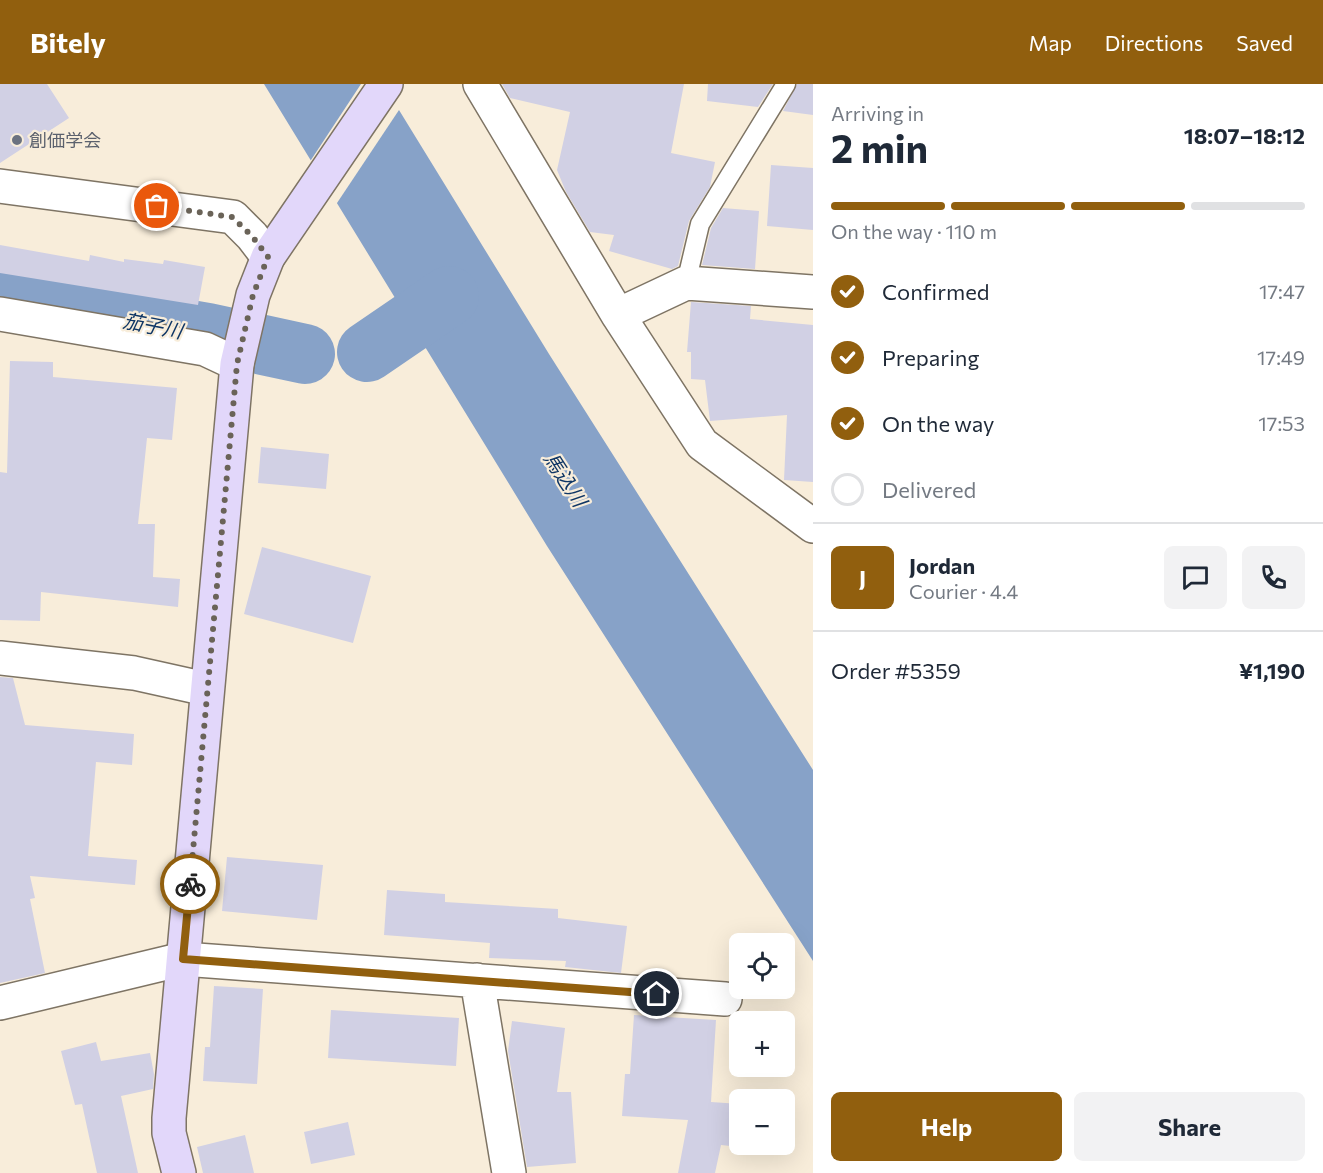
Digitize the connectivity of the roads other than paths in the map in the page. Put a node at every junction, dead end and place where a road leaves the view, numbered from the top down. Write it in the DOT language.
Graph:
graph roads {
  1 [pos="386,84"];
  2 [pos="480,84"];
  3 [pos="786,84"];
  4 [pos="0,186"];
  5 [pos="274,249"];
  6 [pos="686,283"];
  7 [pos="813,292"];
  8 [pos="0,314"];
  9 [pos="618,315"];
  10 [pos="237,364"];
  11 [pos="813,526"];
  12 [pos="0,658"];
  13 [pos="206,689"];
  14 [pos="183,959"];
  15 [pos="477,980"];
  16 [pos="725,999"];
  17 [pos="0,1003"];
  18 [pos="179,1173"];
  19 [pos="509,1173"];
  1 -- 5 [label="street"];
  2 -- 9 [label="street"];
  3 -- 6 [label="lane"];
  4 -- 5 [label="street"];
  5 -- 10 [label="street"];
  6 -- 7 [label="street"];
  6 -- 9 [label="street"];
  8 -- 10 [label="street"];
  9 -- 11 [label="street"];
  10 -- 13 [label="street"];
  12 -- 13 [label="street"];
  13 -- 14 [label="street"];
  14 -- 15 [label="street"];
  14 -- 17 [label="street"];
  14 -- 18 [label="street"];
  15 -- 16 [label="street"];
  15 -- 19 [label="street"];
}
